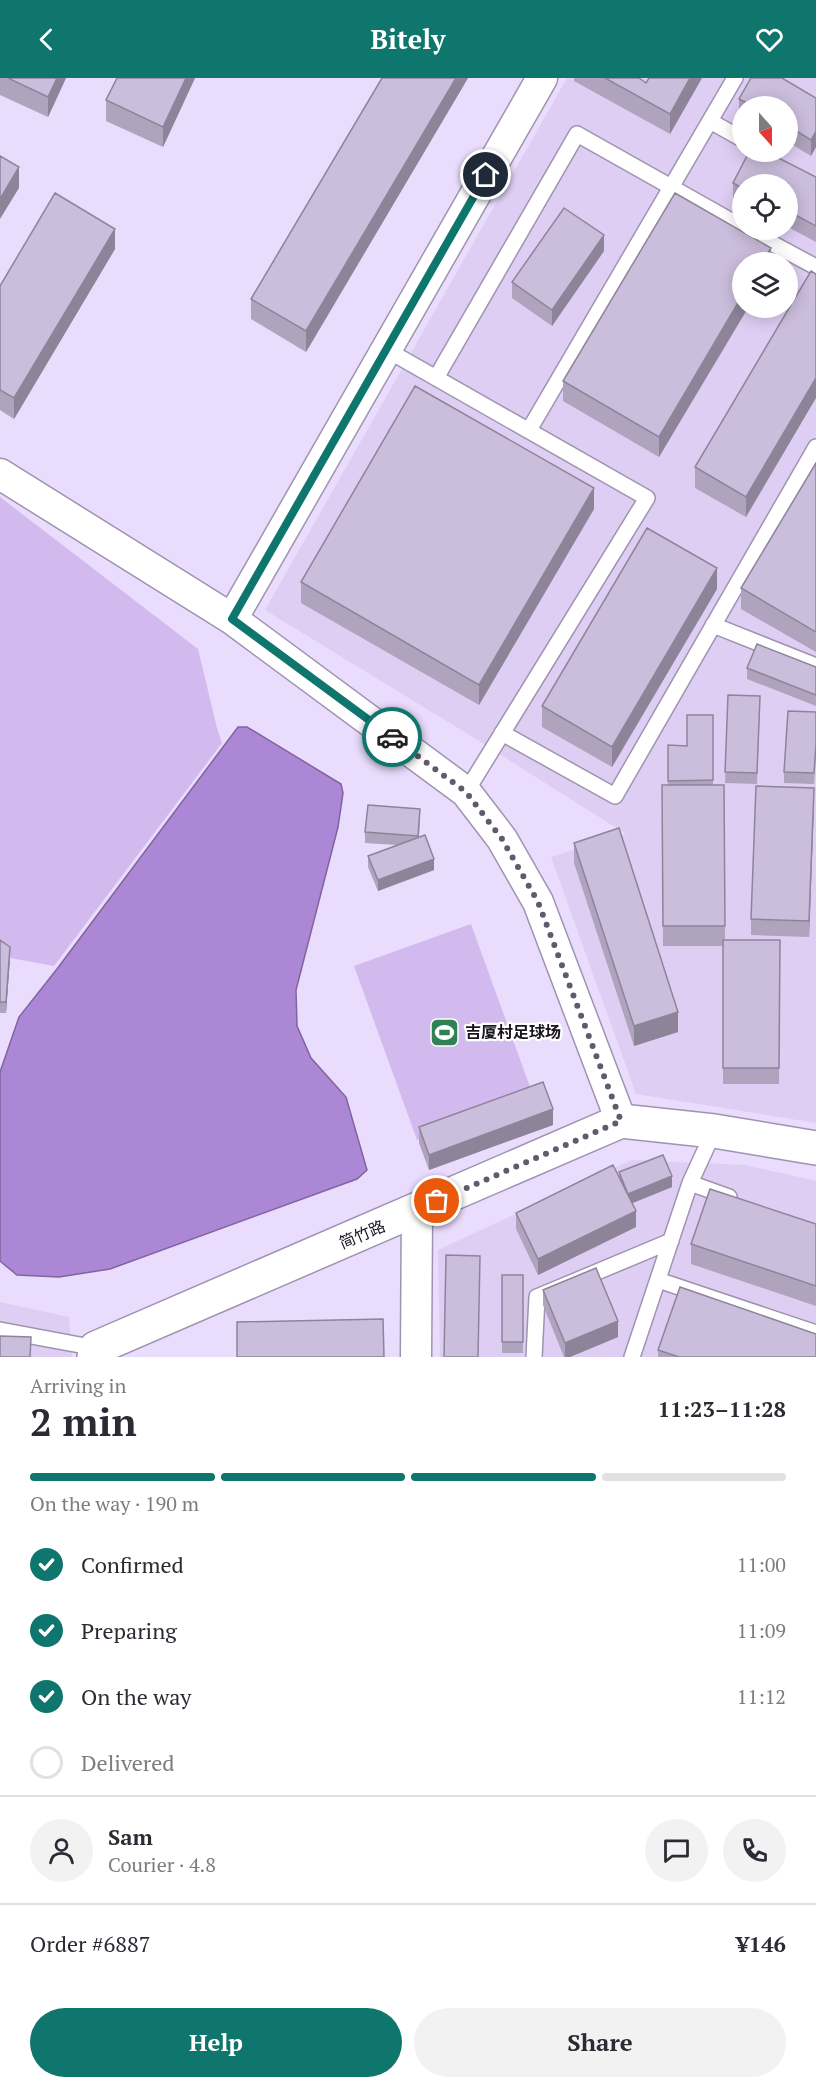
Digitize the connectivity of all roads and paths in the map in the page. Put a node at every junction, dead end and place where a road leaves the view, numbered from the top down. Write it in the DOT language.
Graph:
graph roads {
  1 [pos="542,78"];
  2 [pos="735,78"];
  3 [pos="710,121"];
  4 [pos="732,133"];
  5 [pos="671,188"];
  6 [pos="732,222"];
  7 [pos="766,240"];
  8 [pos="816,267"];
  9 [pos="387,350"];
  10 [pos="436,378"];
  11 [pos="529,430"];
  12 [pos="816,447"];
  13 [pos="0,474"];
  14 [pos="232,619"];
  15 [pos="713,625"];
  16 [pos="816,666"];
  17 [pos="502,733"];
  18 [pos="466,792"];
  19 [pos="621,1121"];
  20 [pos="714,1131"];
  21 [pos="816,1148"];
  22 [pos="690,1183"];
  23 [pos="742,1202"];
  24 [pos="417,1210"];
  25 [pos="671,1241"];
  26 [pos="658,1280"];
  27 [pos="0,1330"];
  28 [pos="816,1333"];
  29 [pos="95,1352"];
  30 [pos="416,1357"];
  31 [pos="534,1357"];
  32 [pos="632,1357"];
  1 -- 9 [label="street"];
  2 -- 3 [label="lane"];
  3 -- 4 [label="lane"];
  3 -- 5 [label="lane"];
  5 -- 6 [label="lane"];
  5 -- 10 [label="lane"];
  5 -- 11 [label="lane"];
  7 -- 8 [label="lane"];
  9 -- 10 [label="lane"];
  9 -- 14 [label="street"];
  10 -- 11 [label="lane"];
  11 -- 17 [label="lane"];
  12 -- 15 [label="lane"];
  13 -- 14 [label="street"];
  14 -- 18 [label="street"];
  15 -- 16 [label="lane"];
  15 -- 17 [label="lane"];
  17 -- 18 [label="lane"];
  18 -- 19 [label="street"];
  19 -- 20 [label="street, 简竹路"];
  19 -- 24 [label="street, 简竹路"];
  20 -- 21 [label="street, 简竹路"];
  20 -- 22 [label="lane"];
  22 -- 23 [label="lane"];
  22 -- 25 [label="lane"];
  24 -- 29 [label="street, 简竹路"];
  24 -- 30 [label="street"];
  25 -- 26 [label="lane"];
  25 -- 31 [label="lane"];
  26 -- 28 [label="lane"];
  26 -- 32 [label="lane"];
  27 -- 29 [label="lane"];
}
